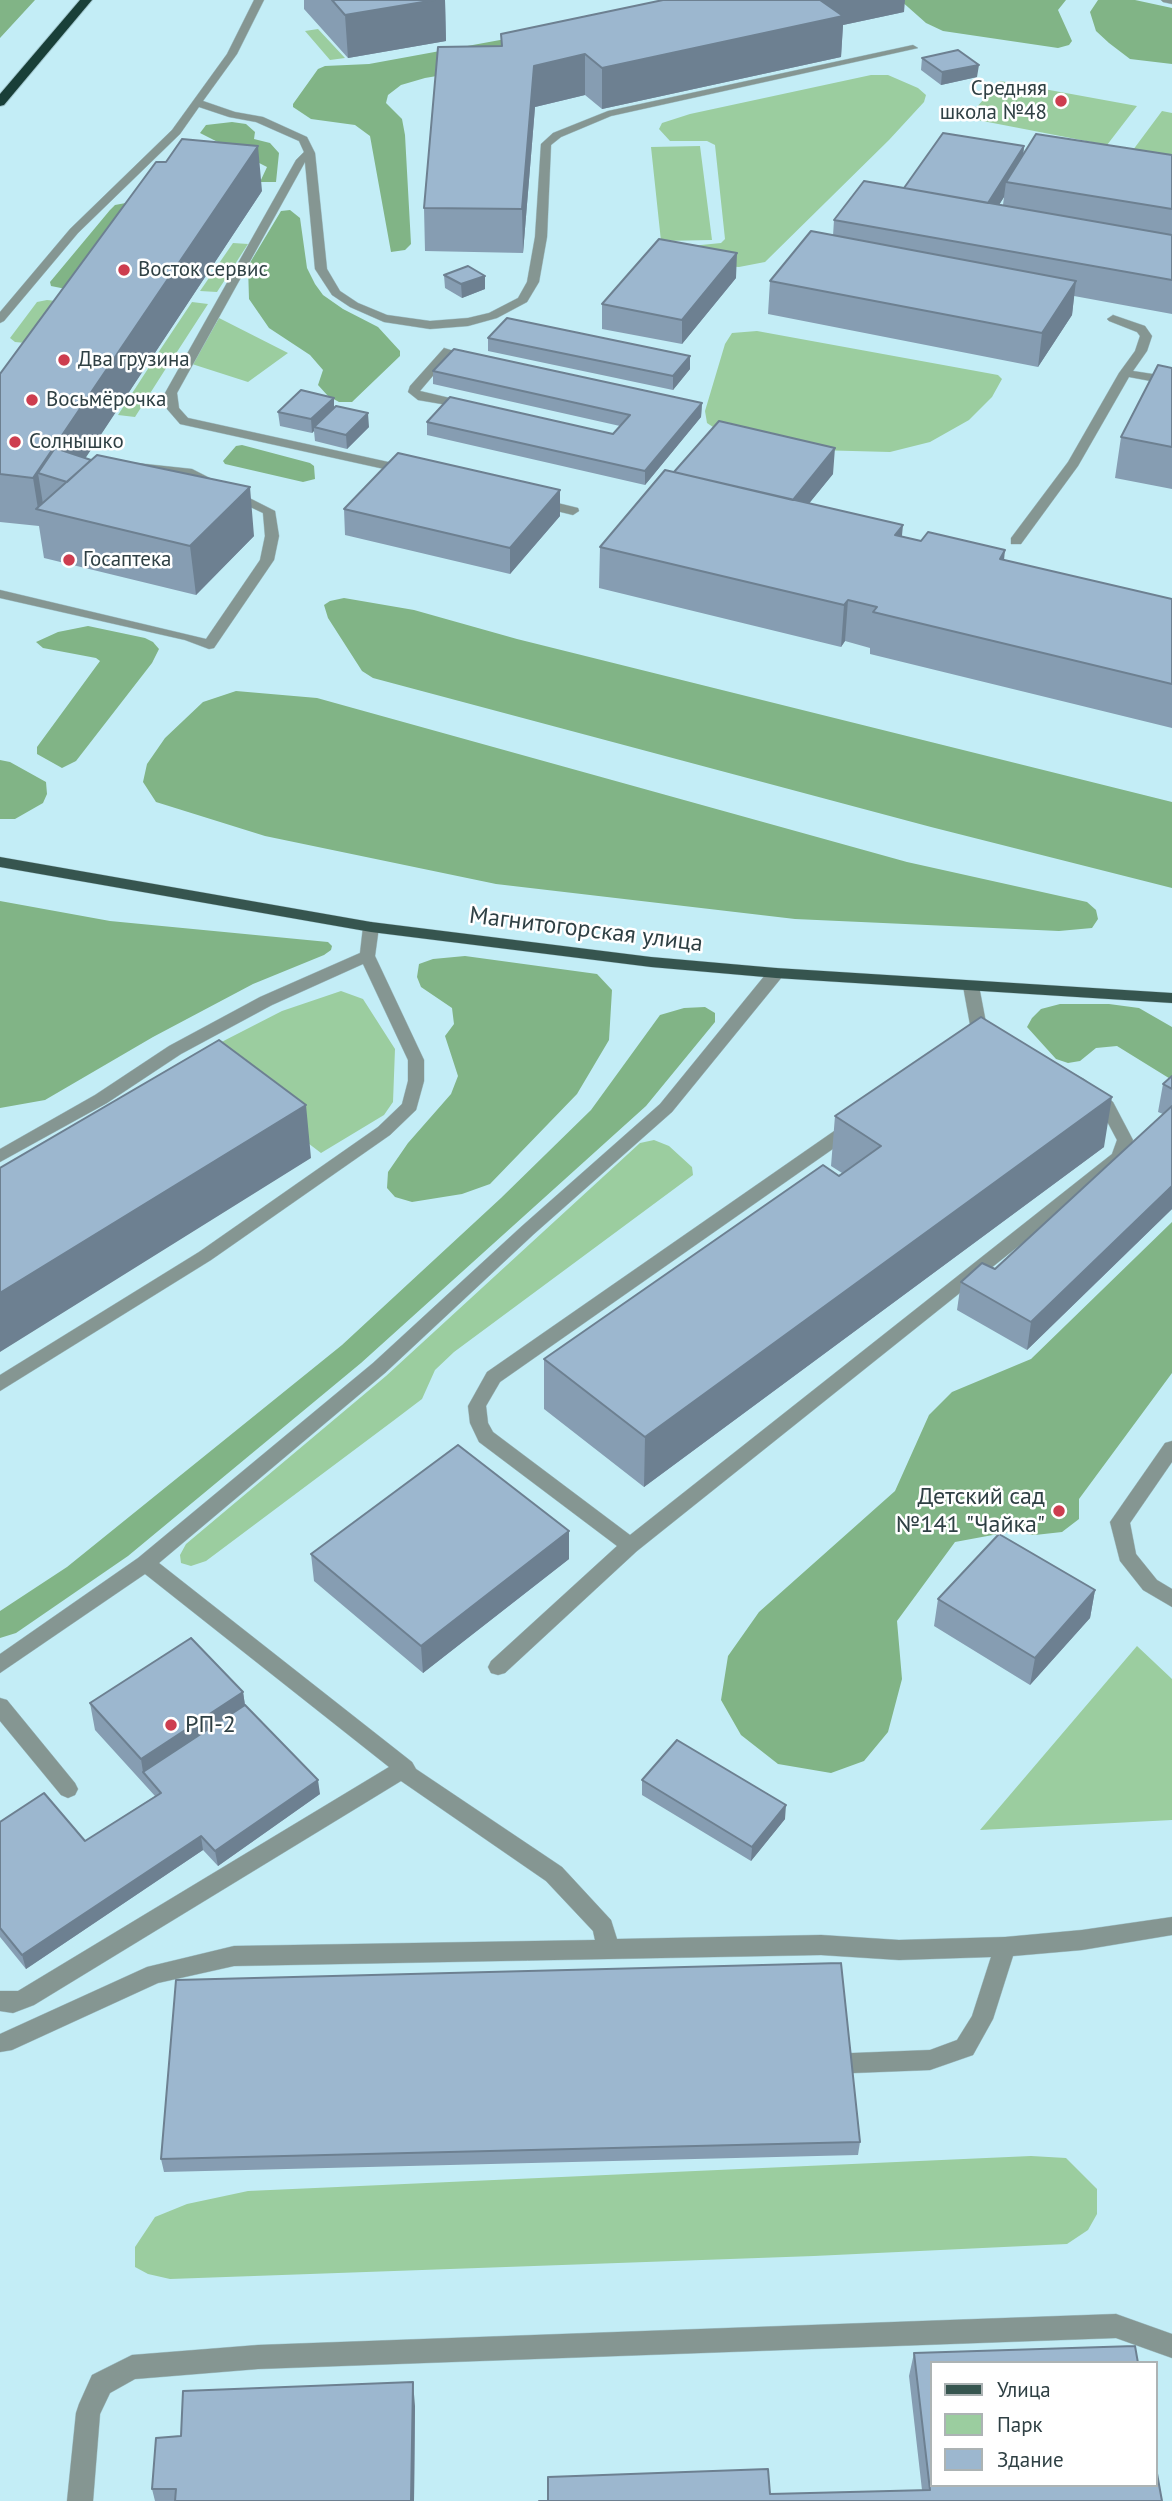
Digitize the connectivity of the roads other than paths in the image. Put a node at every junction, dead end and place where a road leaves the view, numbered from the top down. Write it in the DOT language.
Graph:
graph roads {
  1 [pos="86,0"];
  2 [pos="1166,0"];
  3 [pos="261,1"];
  4 [pos="1172,1"];
  5 [pos="913,48"];
  6 [pos="0,103"];
  7 [pos="198,103"];
  8 [pos="310,153"];
  9 [pos="0,319"];
  10 [pos="484,319"];
  11 [pos="1113,319"];
  12 [pos="468,322"];
  13 [pos="509,324"];
  14 [pos="1125,373"];
  15 [pos="1172,381"];
  16 [pos="475,408"];
  17 [pos="120,467"];
  18 [pos="421,474"];
  19 [pos="522,498"];
  20 [pos="573,511"];
  21 [pos="1016,541"];
  22 [pos="0,594"];
  23 [pos="0,862"];
  24 [pos="371,927"];
  25 [pos="367,956"];
  26 [pos="776,973"];
  27 [pos="971,986"];
  28 [pos="1172,998"];
  29 [pos="979,1031"];
  30 [pos="0,1156"];
  31 [pos="0,1384"];
  32 [pos="1172,1448"];
  33 [pos="629,1546"];
  34 [pos="145,1563"];
  35 [pos="1172,1599"];
  36 [pos="0,1665"];
  37 [pos="498,1667"];
  38 [pos="0,1706"];
  39 [pos="405,1768"];
  40 [pos="68,1788"];
  41 [pos="1172,1926"];
  42 [pos="1005,1947"];
  43 [pos="608,1949"];
  44 [pos="0,2001"];
  45 [pos="4,2043"];
  46 [pos="806,2065"];
  47 [pos="1172,2346"];
  48 [pos="80,2501"];
  1 -- 6 [label="highway"];
  2 -- 4 [label="street"];
  3 -- 7 [label="street"];
  5 -- 10 [label="street"];
  7 -- 8 [label="street"];
  7 -- 9 [label="street"];
  8 -- 12 [label="street"];
  8 -- 18 [label="street"];
  10 -- 12 [label="street"];
  10 -- 13 [label="street"];
  11 -- 14 [label="street"];
  12 -- 16 [label="street"];
  14 -- 15 [label="street"];
  14 -- 21 [label="street"];
  17 -- 22 [label="street"];
  19 -- 20 [label="street"];
  23 -- 24 [label="main road, Магнитогорская улица"];
  24 -- 25 [label="street"];
  24 -- 26 [label="main road, Магнитогорская улица"];
  25 -- 30 [label="street"];
  25 -- 31 [label="street"];
  26 -- 27 [label="main road, Магнитогорская улица"];
  26 -- 34 [label="street"];
  27 -- 28 [label="main road, Магнитогорская улица"];
  27 -- 29 [label="street"];
  29 -- 33 [label="street"];
  29 -- 33 [label="street"];
  32 -- 35 [label="street"];
  33 -- 37 [label="street"];
  34 -- 36 [label="street"];
  34 -- 39 [label="street"];
  38 -- 40 [label="street"];
  39 -- 43 [label="street"];
  39 -- 44 [label="street"];
  41 -- 42 [label="street"];
  42 -- 43 [label="street"];
  42 -- 46 [label="street"];
  43 -- 45 [label="street"];
  47 -- 48 [label="street"];
}
